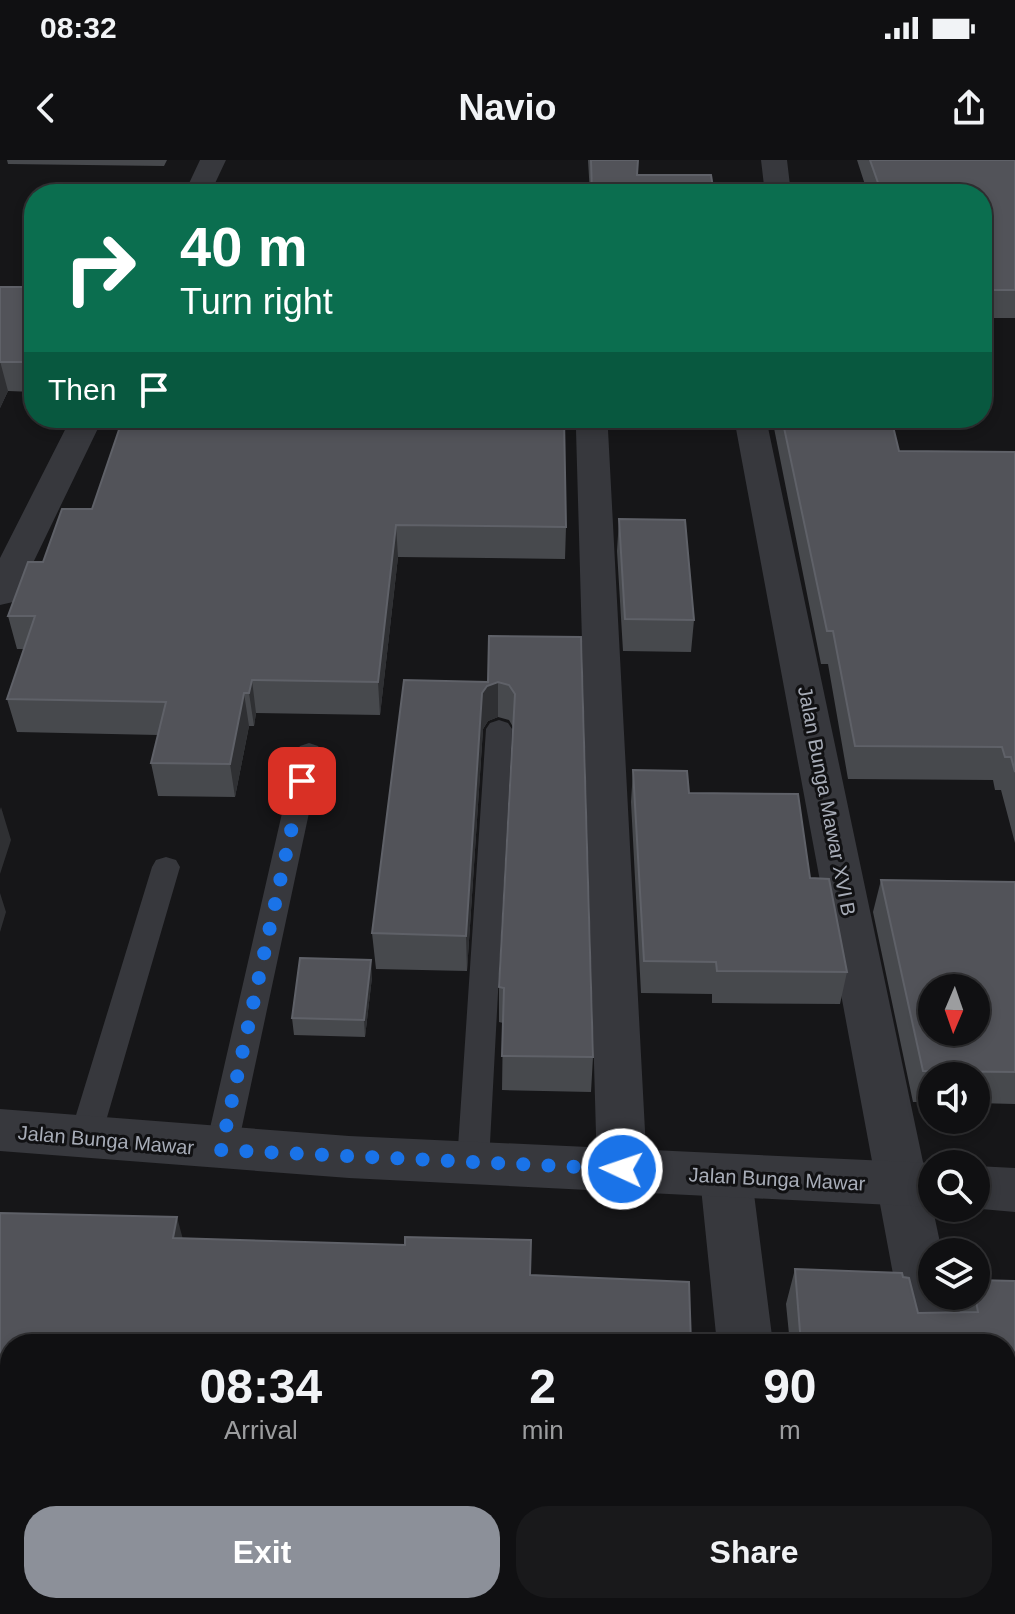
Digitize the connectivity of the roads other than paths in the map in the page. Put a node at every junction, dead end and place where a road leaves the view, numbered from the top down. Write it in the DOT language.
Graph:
graph roads {
  1 [pos="213,160"];
  2 [pos="774,160"];
  3 [pos="202,184"];
  4 [pos="777,184"];
  5 [pos="82,428"];
  6 [pos="752,428"];
  7 [pos="592,430"];
  8 [pos="0,594"];
  9 [pos="499,729"];
  10 [pos="309,752"];
  11 [pos="166,867"];
  12 [pos="0,1130"];
  13 [pos="85,1138"];
  14 [pos="221,1150"];
  15 [pos="473,1162"];
  16 [pos="622,1169"];
  17 [pos="726,1178"];
  18 [pos="918,1185"];
  19 [pos="990,1189"];
  20 [pos="1015,1190"];
  21 [pos="922,1222"];
  22 [pos="744,1334"];
  23 [pos="933,1334"];
  1 -- 3 [label="street"];
  2 -- 4 [label="street"];
  5 -- 8 [label="street"];
  6 -- 18 [label="street, Jalan Bunga Mawar XVI B"];
  7 -- 16 [label="street"];
  9 -- 15 [label="lane"];
  10 -- 14 [label="lane"];
  11 -- 13 [label="lane"];
  12 -- 13 [label="street, Jalan Bunga Mawar"];
  13 -- 14 [label="street, Jalan Bunga Mawar"];
  14 -- 15 [label="street, Jalan Bunga Mawar"];
  15 -- 16 [label="street, Jalan Bunga Mawar"];
  16 -- 17 [label="street, Jalan Bunga Mawar"];
  17 -- 18 [label="street, Jalan Bunga Mawar"];
  17 -- 22 [label="street"];
  19 -- 20 [label="street"];
  21 -- 23 [label="street, Jalan Bunga Mawar XVI B"];
}
